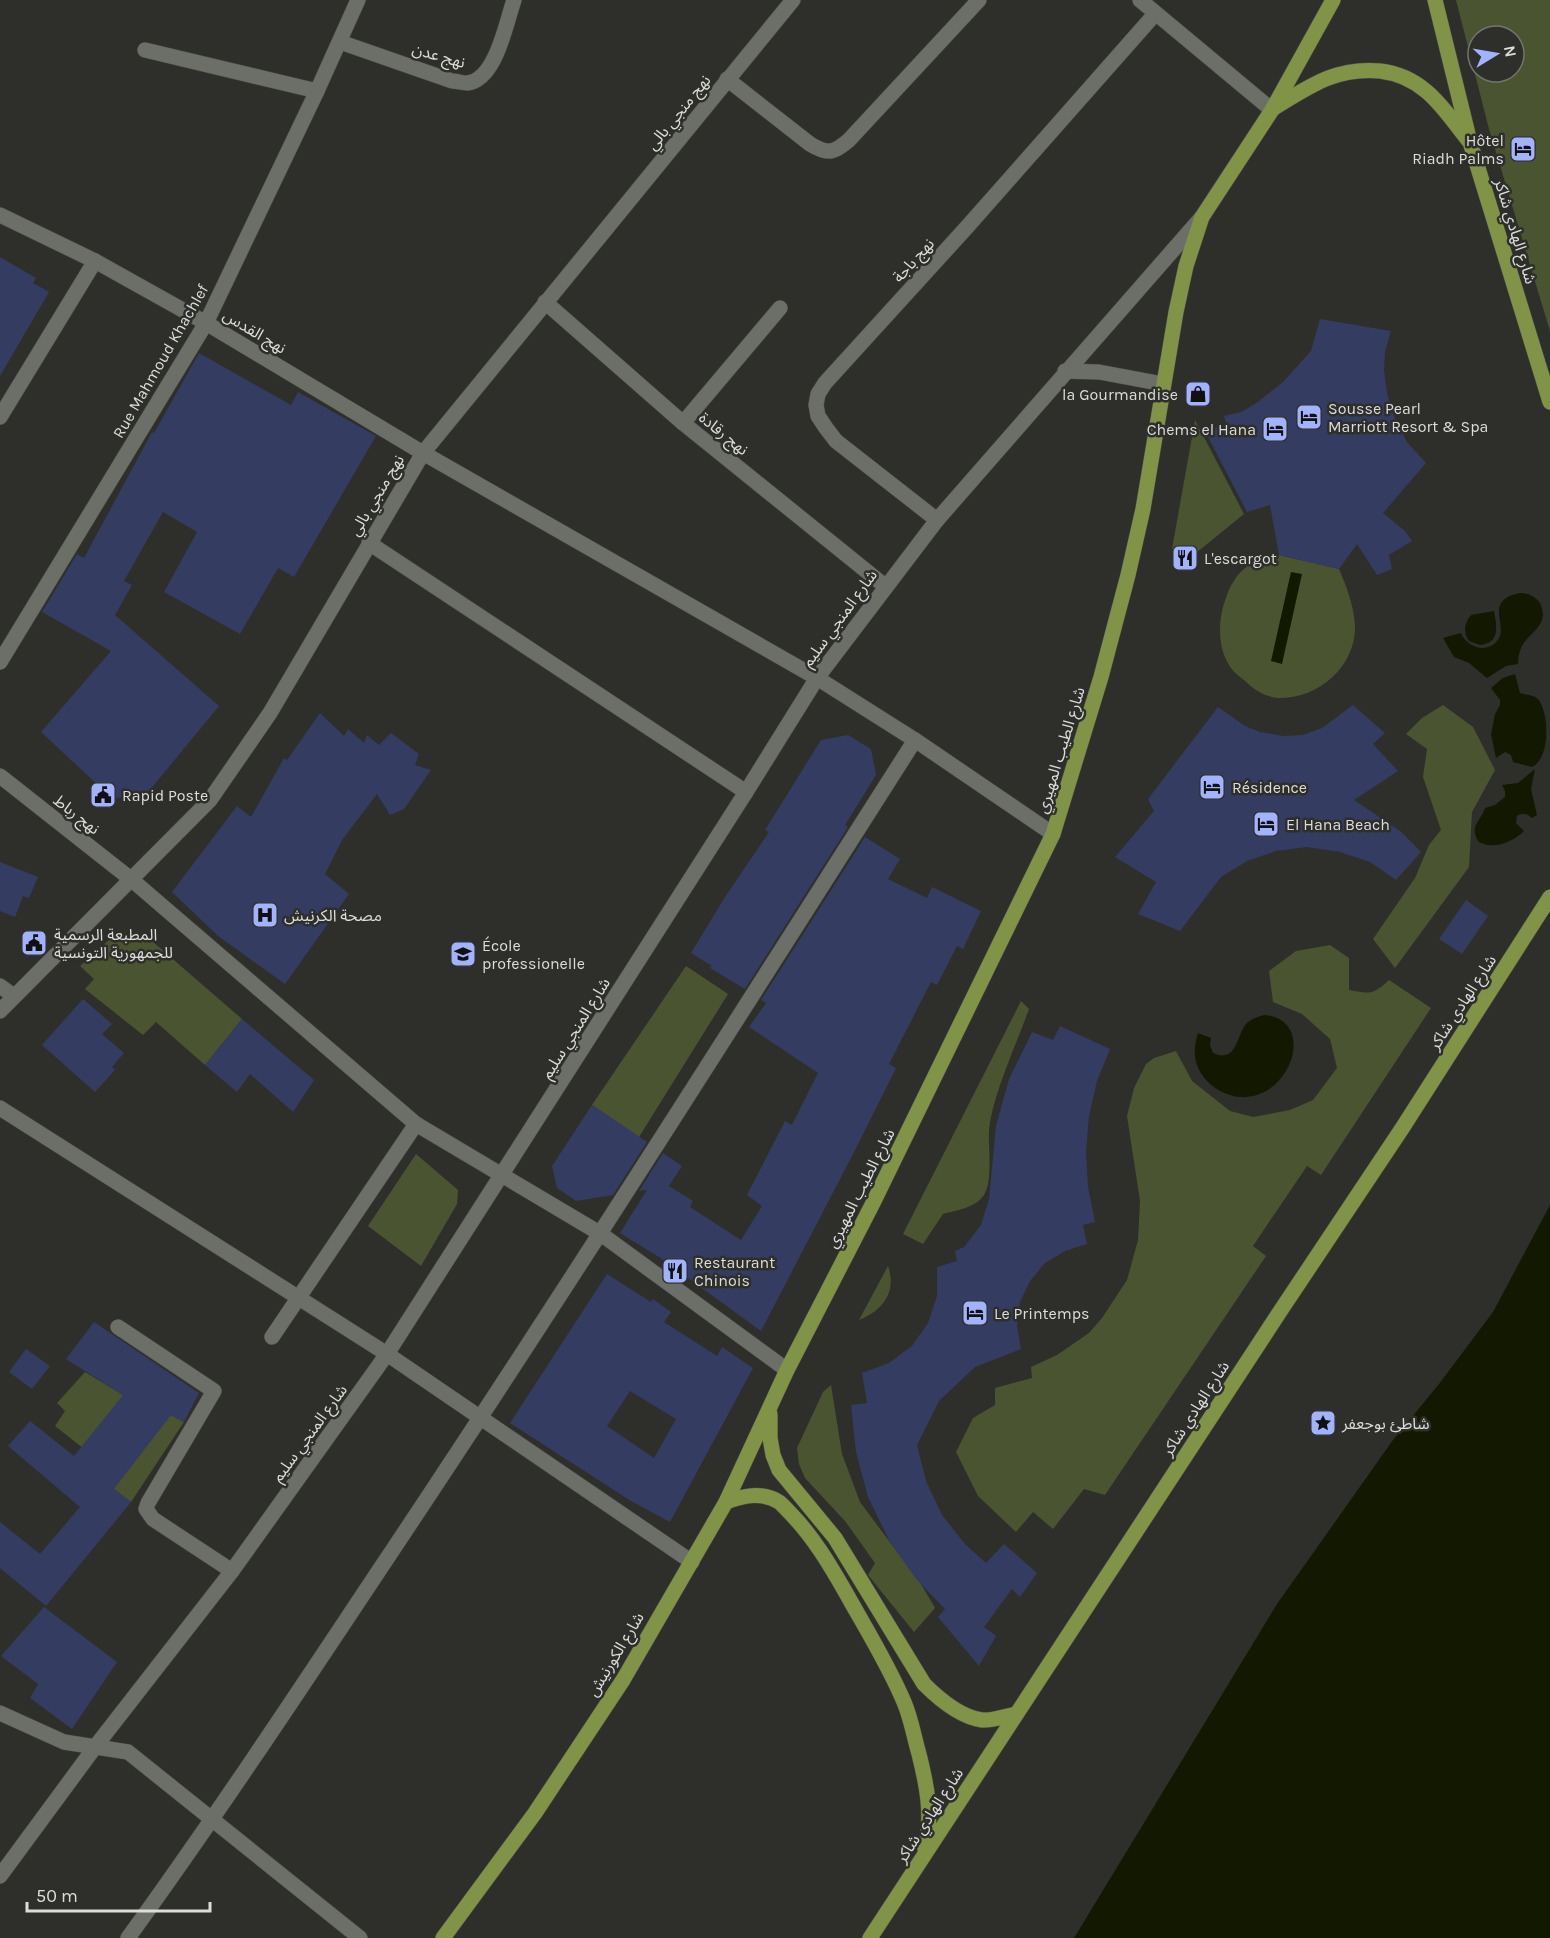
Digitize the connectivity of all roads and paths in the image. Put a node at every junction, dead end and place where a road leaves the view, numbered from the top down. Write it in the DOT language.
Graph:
graph roads {
  1 [pos="358,0"];
  2 [pos="514,0"];
  3 [pos="793,0"];
  4 [pos="979,0"];
  5 [pos="1140,0"];
  6 [pos="1333,0"];
  7 [pos="1435,0"];
  8 [pos="1155,14"];
  9 [pos="340,42"];
  10 [pos="145,50"];
  11 [pos="728,79"];
  12 [pos="317,90"];
  13 [pos="1272,110"];
  14 [pos="1470,142"];
  15 [pos="0,214"];
  16 [pos="1202,217"];
  17 [pos="95,261"];
  18 [pos="545,302"];
  19 [pos="780,308"];
  20 [pos="206,323"];
  21 [pos="1065,371"];
  22 [pos="1163,384"];
  23 [pos="1550,402"];
  24 [pos="0,417"];
  25 [pos="683,423"];
  26 [pos="423,453"];
  27 [pos="937,520"];
  28 [pos="369,543"];
  29 [pos="885,586"];
  30 [pos="0,662"];
  31 [pos="817,678"];
  32 [pos="915,740"];
  33 [pos="0,776"];
  34 [pos="746,792"];
  35 [pos="1053,834"];
  36 [pos="132,880"];
  37 [pos="1550,897"];
  38 [pos="0,986"];
  39 [pos="14,996"];
  40 [pos="0,1011"];
  41 [pos="0,1108"];
  42 [pos="416,1124"];
  43 [pos="503,1174"];
  44 [pos="601,1234"];
  45 [pos="298,1299"];
  46 [pos="118,1328"];
  47 [pos="272,1337"];
  48 [pos="387,1354"];
  49 [pos="787,1370"];
  50 [pos="771,1405"];
  51 [pos="481,1418"];
  52 [pos="726,1502"];
  53 [pos="692,1562"];
  54 [pos="232,1571"];
  55 [pos="0,1713"];
  56 [pos="1016,1714"];
  57 [pos="95,1747"];
  58 [pos="213,1820"];
  59 [pos="923,1858"];
  60 [pos="0,1876"];
  61 [pos="128,1938"];
  62 [pos="360,1938"];
  63 [pos="443,1938"];
  64 [pos="870,1938"];
  1 -- 9 [label="street, Rue Mahmoud Khachlef"];
  2 -- 9 [label="street, نهج عدن"];
  3 -- 11 [label="street, نهج منجي بالي"];
  4 -- 11 [label="street"];
  5 -- 8 [label="street"];
  6 -- 13 [label="main road, شارع الطيب المهيري"];
  7 -- 14 [label="main road, شارع الهادي شاكر"];
  8 -- 13 [label="street"];
  8 -- 27 [label="street, نهج باجة"];
  9 -- 12 [label="street, Rue Mahmoud Khachlef"];
  10 -- 12 [label="street"];
  11 -- 18 [label="street, نهج منجي بالي"];
  12 -- 20 [label="street, Rue Mahmoud Khachlef"];
  13 -- 14 [label="main road"];
  13 -- 16 [label="main road, شارع الطيب المهيري"];
  14 -- 23 [label="main road, شارع الهادي شاكر"];
  15 -- 17 [label="street, نهج القدس"];
  16 -- 21 [label="street, شارع المنجي سليم"];
  16 -- 22 [label="main road, شارع الطيب المهيري"];
  17 -- 20 [label="street, نهج القدس"];
  17 -- 24 [label="street"];
  18 -- 25 [label="street, نهج رقادة"];
  18 -- 26 [label="street, نهج منجي بالي"];
  19 -- 25 [label="street"];
  20 -- 26 [label="street, نهج القدس"];
  20 -- 30 [label="street, Rue Mahmoud Khachlef"];
  21 -- 22 [label="street"];
  21 -- 27 [label="street, شارع المنجي سليم"];
  22 -- 35 [label="main road, شارع الطيب المهيري"];
  25 -- 29 [label="street, نهج رقادة"];
  26 -- 28 [label="street, نهج منجي بالي"];
  26 -- 31 [label="street, نهج القدس"];
  27 -- 29 [label="street, شارع المنجي سليم"];
  28 -- 34 [label="street"];
  28 -- 36 [label="street, نهج منجي بالي"];
  29 -- 31 [label="street, شارع المنجي سليم"];
  31 -- 32 [label="street, نهج القدس"];
  31 -- 34 [label="street, شارع المنجي سليم"];
  32 -- 35 [label="street, نهج القدس"];
  32 -- 44 [label="street"];
  33 -- 36 [label="street, نهج رباط"];
  34 -- 43 [label="street, شارع المنجي سليم"];
  35 -- 49 [label="main road, شارع الطيب المهيري"];
  36 -- 39 [label="street, نهج منجي بالي"];
  36 -- 42 [label="street, نهج رباط"];
  37 -- 56 [label="main road, شارع الهادي شاكر"];
  38 -- 39 [label="street"];
  39 -- 40 [label="street, نهج منجي بالي"];
  41 -- 45 [label="street"];
  42 -- 43 [label="street, نهج رباط"];
  42 -- 45 [label="street"];
  43 -- 44 [label="street, نهج رباط"];
  43 -- 48 [label="street, شارع المنجي سليم"];
  44 -- 49 [label="street, نهج رباط"];
  44 -- 51 [label="street"];
  45 -- 47 [label="street"];
  45 -- 48 [label="street"];
  46 -- 54 [label="street"];
  48 -- 51 [label="street"];
  48 -- 54 [label="street, شارع المنجي سليم"];
  49 -- 50 [label="main road, شارع الكورنيش"];
  50 -- 52 [label="main road, شارع الكورنيش"];
  50 -- 56 [label="main road"];
  51 -- 53 [label="street"];
  51 -- 58 [label="street"];
  52 -- 53 [label="main road, شارع الكورنيش"];
  52 -- 59 [label="main road"];
  53 -- 63 [label="main road, شارع الكورنيش"];
  54 -- 57 [label="street, شارع المنجي سليم"];
  55 -- 57 [label="street"];
  56 -- 59 [label="main road, شارع الهادي شاكر"];
  57 -- 58 [label="street"];
  57 -- 60 [label="street, شارع المنجي سليم"];
  58 -- 61 [label="street"];
  58 -- 62 [label="street"];
  59 -- 64 [label="main road, شارع الهادي شاكر"];
}
